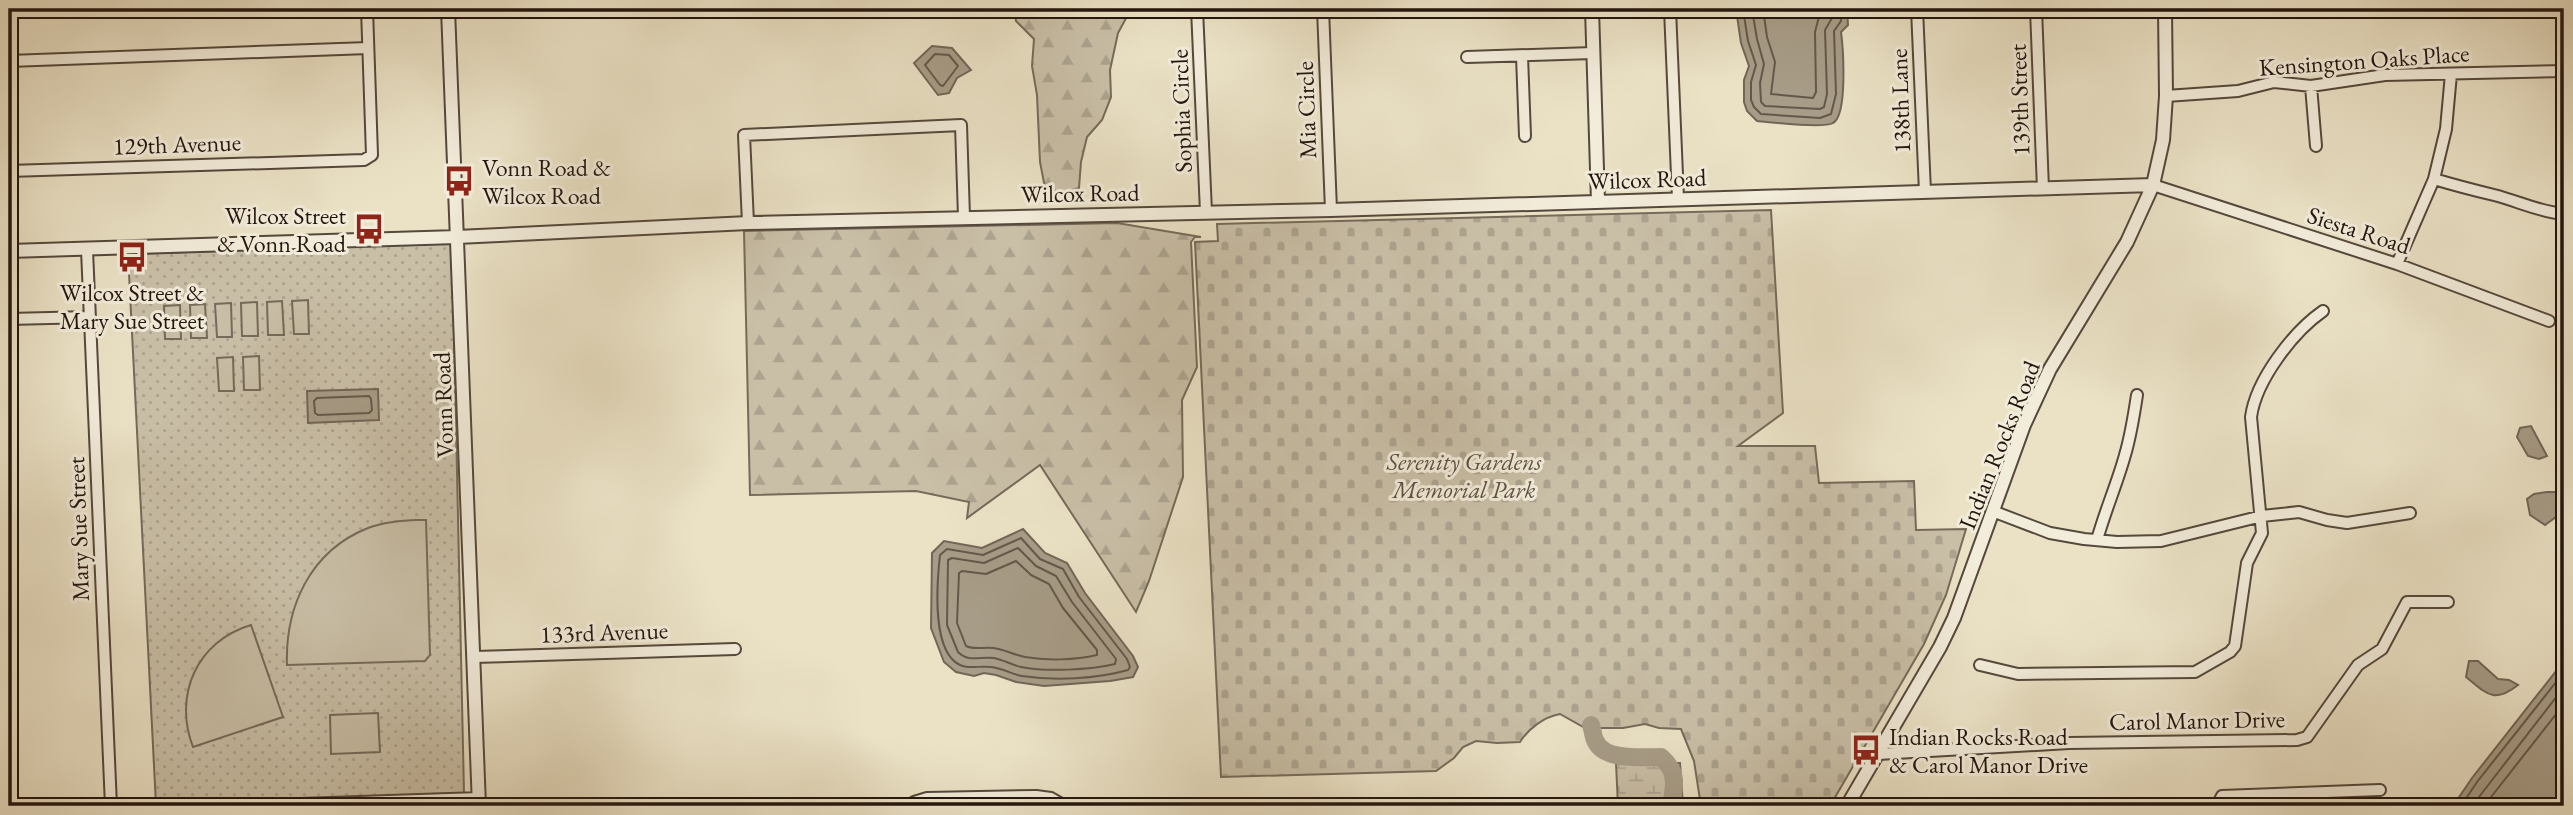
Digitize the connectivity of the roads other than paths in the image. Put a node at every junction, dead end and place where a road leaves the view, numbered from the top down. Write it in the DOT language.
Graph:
graph roads {
  1 [pos="367,9"];
  2 [pos="448,9"];
  3 [pos="1197,9"];
  4 [pos="1323,9"];
  5 [pos="1592,9"];
  6 [pos="1670,9"];
  7 [pos="1917,9"];
  8 [pos="2036,9"];
  9 [pos="2165,9"];
  10 [pos="368,48"];
  11 [pos="1593,53"];
  12 [pos="1522,55"];
  13 [pos="1467,57"];
  14 [pos="9,61"];
  15 [pos="2564,71"];
  16 [pos="2451,74"];
  17 [pos="2311,86"];
  18 [pos="2166,96"];
  19 [pos="1525,136"];
  20 [pos="2316,146"];
  21 [pos="9,171"];
  22 [pos="2434,179"];
  23 [pos="2152,185"];
  24 [pos="2043,189"];
  25 [pos="1925,192"];
  26 [pos="1678,199"];
  27 [pos="1598,202"];
  28 [pos="1331,210"];
  29 [pos="1206,212"];
  30 [pos="2564,214"];
  31 [pos="964,217"];
  32 [pos="748,223"];
  33 [pos="457,237"];
  34 [pos="87,250"];
  35 [pos="9,251"];
  36 [pos="2397,264"];
  37 [pos="2323,311"];
  38 [pos="90,317"];
  39 [pos="9,319"];
  40 [pos="2549,321"];
  41 [pos="2137,395"];
  42 [pos="1994,512"];
  43 [pos="2410,513"];
  44 [pos="2262,516"];
  45 [pos="2097,540"];
  46 [pos="2448,602"];
  47 [pos="735,649"];
  48 [pos="474,657"];
  49 [pos="1980,665"];
  50 [pos="1878,754"];
  51 [pos="2379,790"];
  52 [pos="479,803"];
  53 [pos="364,804"];
  54 [pos="111,806"];
  55 [pos="270,806"];
  56 [pos="910,806"];
  57 [pos="1065,806"];
  58 [pos="1847,806"];
  59 [pos="2217,806"];
  1 -- 10 [label="street"];
  2 -- 33 [label="street, Vonn Road"];
  3 -- 29 [label="street, Sophia Circle"];
  4 -- 28 [label="street, Mia Circle"];
  5 -- 11 [label="street"];
  6 -- 26 [label="street"];
  7 -- 25 [label="street, 138th Lane"];
  8 -- 24 [label="street, 139th Street"];
  9 -- 18 [label="street, Indian Rocks Road"];
  10 -- 14 [label="street"];
  10 -- 21 [label="street, 129th Avenue"];
  11 -- 12 [label="street"];
  11 -- 27 [label="street"];
  12 -- 13 [label="street"];
  12 -- 19 [label="street"];
  15 -- 16 [label="street, Kensington Oaks Place"];
  16 -- 17 [label="street, Kensington Oaks Place"];
  16 -- 22 [label="street"];
  17 -- 18 [label="street, Kensington Oaks Place"];
  17 -- 20 [label="street"];
  18 -- 23 [label="street, Indian Rocks Road"];
  22 -- 30 [label="street"];
  22 -- 36 [label="street"];
  23 -- 24 [label="street, Wilcox Road"];
  23 -- 36 [label="street, Siesta Road"];
  23 -- 42 [label="street, Indian Rocks Road"];
  24 -- 25 [label="street, Wilcox Road"];
  25 -- 26 [label="street, Wilcox Road"];
  26 -- 27 [label="street, Wilcox Road"];
  27 -- 28 [label="street, Wilcox Road"];
  28 -- 29 [label="street, Wilcox Road"];
  29 -- 31 [label="street, Wilcox Road"];
  31 -- 32 [label="street, Wilcox Road"];
  31 -- 32 [label="street"];
  32 -- 33 [label="street, Wilcox Road"];
  33 -- 34 [label="street, Wilcox Road"];
  33 -- 48 [label="street, Vonn Road"];
  34 -- 35 [label="street, Wilcox Road"];
  34 -- 38 [label="street, Mary Sue Street"];
  36 -- 40 [label="street, Siesta Road"];
  37 -- 44 [label="street"];
  38 -- 39 [label="street"];
  38 -- 54 [label="street, Mary Sue Street"];
  41 -- 45 [label="street"];
  42 -- 45 [label="street"];
  42 -- 50 [label="street, Indian Rocks Road"];
  43 -- 44 [label="street"];
  44 -- 45 [label="street"];
  44 -- 49 [label="street"];
  46 -- 50 [label="street, Carol Manor Drive"];
  47 -- 48 [label="street, 133rd Avenue"];
  48 -- 52 [label="street, Vonn Road"];
  50 -- 58 [label="street, Indian Rocks Road"];
  51 -- 59 [label="street"];
  52 -- 53 [label="street"];
  53 -- 55 [label="street"];
  56 -- 57 [label="street"];
}
